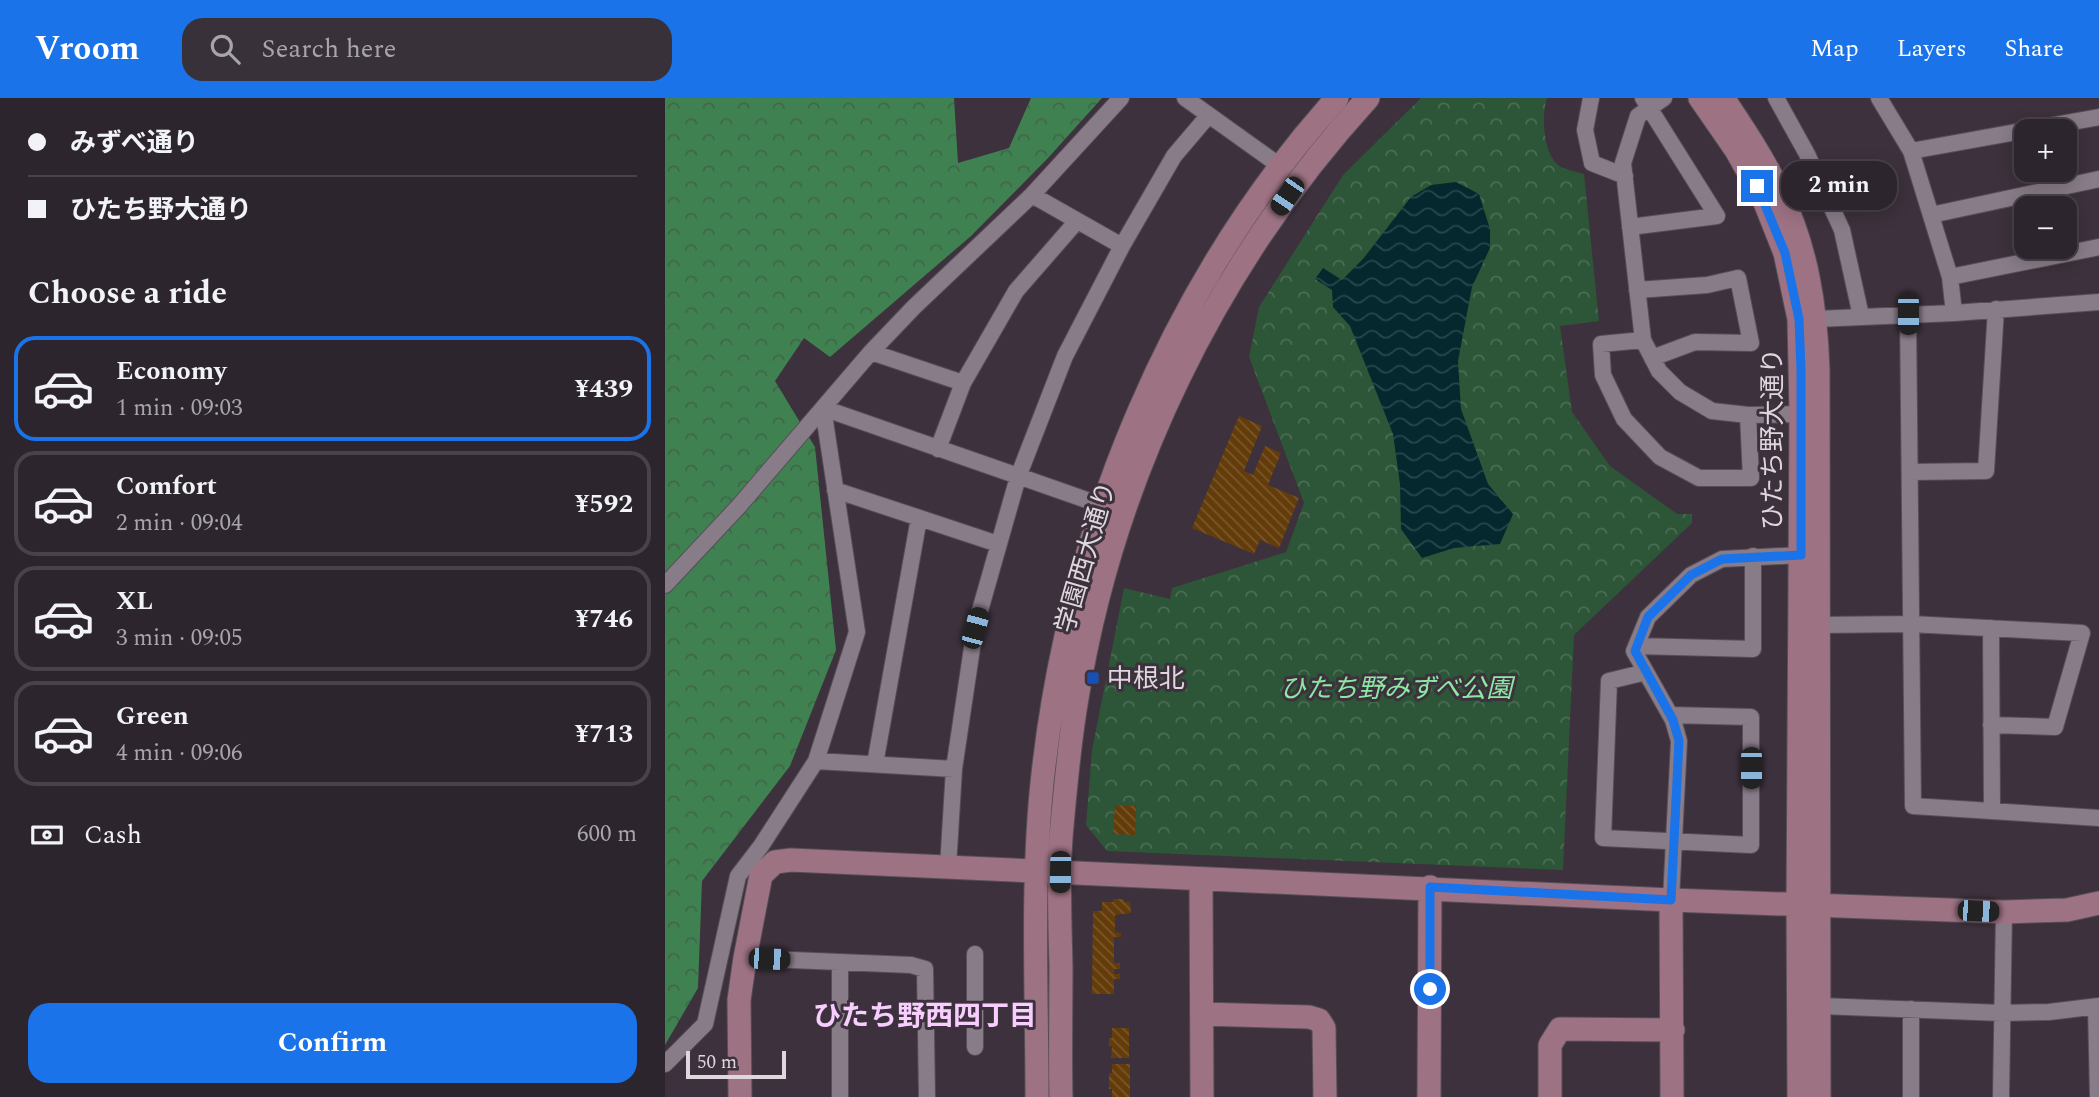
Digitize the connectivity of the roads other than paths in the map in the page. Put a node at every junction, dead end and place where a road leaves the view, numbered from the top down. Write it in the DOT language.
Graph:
graph roads {
  1 [pos="1121,98"];
  2 [pos="1185,98"];
  3 [pos="1337,98"];
  4 [pos="1369,98"];
  5 [pos="1591,98"];
  6 [pos="1664,98"];
  7 [pos="1700,98"];
  8 [pos="1723,98"];
  9 [pos="1776,98"];
  10 [pos="1879,98"];
  11 [pos="1646,103"];
  12 [pos="1208,116"];
  13 [pos="2099,117"];
  14 [pos="1911,151"];
  15 [pos="1280,166"];
  16 [pos="1625,176"];
  17 [pos="2099,179"];
  18 [pos="1032,195"];
  19 [pos="1931,215"];
  20 [pos="1077,220"];
  21 [pos="1630,227"];
  22 [pos="1122,246"];
  23 [pos="2099,247"];
  24 [pos="1950,277"];
  25 [pos="1637,290"];
  26 [pos="2099,302"];
  27 [pos="1996,309"];
  28 [pos="1954,313"];
  29 [pos="1908,314"];
  30 [pos="1861,316"];
  31 [pos="1816,319"];
  32 [pos="1643,340"];
  33 [pos="871,352"];
  34 [pos="1652,358"];
  35 [pos="963,383"];
  36 [pos="823,408"];
  37 [pos="1801,414"];
  38 [pos="1748,415"];
  39 [pos="938,449"];
  40 [pos="1910,472"];
  41 [pos="1018,477"];
  42 [pos="835,490"];
  43 [pos="1101,505"];
  44 [pos="919,517"];
  45 [pos="998,544"];
  46 [pos="1801,555"];
  47 [pos="1753,556"];
  48 [pos="665,584"];
  49 [pos="1911,624"];
  50 [pos="1818,625"];
  51 [pos="1991,628"];
  52 [pos="1637,646"];
  53 [pos="1646,672"];
  54 [pos="1670,715"];
  55 [pos="1991,725"];
  56 [pos="816,761"];
  57 [pos="875,764"];
  58 [pos="954,769"];
  59 [pos="1992,811"];
  60 [pos="2099,818"];
  61 [pos="1674,842"];
  62 [pos="948,867"];
  63 [pos="1049,872"];
  64 [pos="1201,880"];
  65 [pos="1430,887"];
  66 [pos="1671,900"];
  67 [pos="2099,903"];
  68 [pos="1809,904"];
  69 [pos="2004,912"];
  70 [pos="975,954"];
  71 [pos="745,958"];
  72 [pos="840,962"];
  73 [pos="710,1000"];
  74 [pos="739,1000"];
  75 [pos="1821,1006"];
  76 [pos="2097,1006"];
  77 [pos="925,1009"];
  78 [pos="1912,1009"];
  79 [pos="975,1011"];
  80 [pos="2002,1013"];
  81 [pos="1202,1014"];
  82 [pos="1060,1027"];
  83 [pos="1673,1030"];
  84 [pos="975,1047"];
  85 [pos="665,1063"];
  86 [pos="1036,1090"];
  87 [pos="740,1097"];
  88 [pos="840,1097"];
  89 [pos="927,1097"];
  90 [pos="1061,1097"];
  91 [pos="1070,1097"];
  92 [pos="1202,1097"];
  93 [pos="1325,1097"];
  94 [pos="1429,1097"];
  95 [pos="1550,1097"];
  96 [pos="1672,1097"];
  97 [pos="1799,1097"];
  98 [pos="1819,1097"];
  99 [pos="1911,1097"];
  100 [pos="2001,1097"];
  101 [pos="2098,1097"];
  1 -- 18 [label="street"];
  2 -- 12 [label="street"];
  3 -- 15 [label="street, 学園西大通り"];
  4 -- 63 [label="street, 学園西大通り"];
  5 -- 16 [label="street"];
  6 -- 11 [label="street"];
  7 -- 37 [label="street, ひたち野大通り"];
  8 -- 31 [label="street, ひたち野大通り"];
  9 -- 30 [label="street"];
  10 -- 14 [label="street"];
  11 -- 16 [label="street"];
  11 -- 21 [label="street"];
  12 -- 15 [label="street"];
  12 -- 22 [label="street"];
  13 -- 14 [label="street"];
  14 -- 19 [label="street"];
  15 -- 43 [label="street, 学園西大通り"];
  16 -- 21 [label="street"];
  17 -- 19 [label="street"];
  18 -- 20 [label="street"];
  18 -- 33 [label="street"];
  19 -- 24 [label="street"];
  20 -- 22 [label="street"];
  20 -- 35 [label="street"];
  21 -- 25 [label="street"];
  22 -- 41 [label="street"];
  23 -- 24 [label="street"];
  24 -- 28 [label="street"];
  25 -- 32 [label="street"];
  25 -- 34 [label="street"];
  26 -- 27 [label="street"];
  27 -- 28 [label="street"];
  27 -- 40 [label="street"];
  28 -- 29 [label="street"];
  29 -- 30 [label="street"];
  29 -- 40 [label="street"];
  30 -- 31 [label="street"];
  31 -- 50 [label="street, ひたち野大通り"];
  32 -- 34 [label="street"];
  32 -- 38 [label="street"];
  33 -- 35 [label="street"];
  33 -- 36 [label="street"];
  34 -- 38 [label="street"];
  35 -- 39 [label="street"];
  36 -- 39 [label="street"];
  36 -- 42 [label="street"];
  36 -- 48 [label="street"];
  37 -- 38 [label="street"];
  37 -- 46 [label="street, ひたち野大通り"];
  39 -- 41 [label="street"];
  40 -- 49 [label="street"];
  41 -- 43 [label="street"];
  41 -- 45 [label="street"];
  42 -- 44 [label="street"];
  42 -- 56 [label="street"];
  43 -- 63 [label="street, 学園西大通り"];
  44 -- 45 [label="street"];
  44 -- 57 [label="street"];
  45 -- 58 [label="street"];
  46 -- 47 [label="street"];
  46 -- 68 [label="street, ひたち野大通り"];
  47 -- 52 [label="street"];
  47 -- 52 [label="street"];
  49 -- 50 [label="street"];
  49 -- 51 [label="street"];
  49 -- 59 [label="street"];
  50 -- 68 [label="street, ひたち野大通り"];
  51 -- 55 [label="street"];
  51 -- 55 [label="street"];
  52 -- 53 [label="street"];
  53 -- 54 [label="street"];
  53 -- 61 [label="street"];
  54 -- 61 [label="street"];
  54 -- 61 [label="street"];
  55 -- 59 [label="street"];
  56 -- 57 [label="street"];
  56 -- 73 [label="street"];
  57 -- 58 [label="street"];
  58 -- 62 [label="street"];
  59 -- 60 [label="street"];
  61 -- 66 [label="street"];
  62 -- 63 [label="street"];
  62 -- 71 [label="street"];
  63 -- 64 [label="street"];
  63 -- 82 [label="street, 学園西大通り"];
  63 -- 86 [label="street, 学園西大通り"];
  64 -- 65 [label="street"];
  64 -- 81 [label="street"];
  65 -- 66 [label="street"];
  65 -- 94 [label="street"];
  66 -- 68 [label="street"];
  66 -- 83 [label="street"];
  67 -- 69 [label="street"];
  68 -- 69 [label="street"];
  68 -- 75 [label="street, ひたち野大通り"];
  68 -- 97 [label="street, ひたち野大通り"];
  69 -- 80 [label="street"];
  70 -- 79 [label="street"];
  71 -- 72 [label="street"];
  71 -- 74 [label="street"];
  72 -- 77 [label="street"];
  72 -- 88 [label="street"];
  73 -- 74 [label="street"];
  73 -- 85 [label="street"];
  74 -- 87 [label="street"];
  75 -- 78 [label="street"];
  75 -- 98 [label="street, ひたち野大通り"];
  76 -- 80 [label="street"];
  76 -- 101 [label="street"];
  77 -- 79 [label="street"];
  77 -- 89 [label="street"];
  78 -- 80 [label="street"];
  78 -- 99 [label="street"];
  79 -- 84 [label="street"];
  80 -- 100 [label="street"];
  81 -- 92 [label="street"];
  81 -- 93 [label="street"];
  82 -- 90 [label="street, 学園西大通り"];
  82 -- 91 [label="street"];
  83 -- 95 [label="street"];
  83 -- 96 [label="street"];
}
